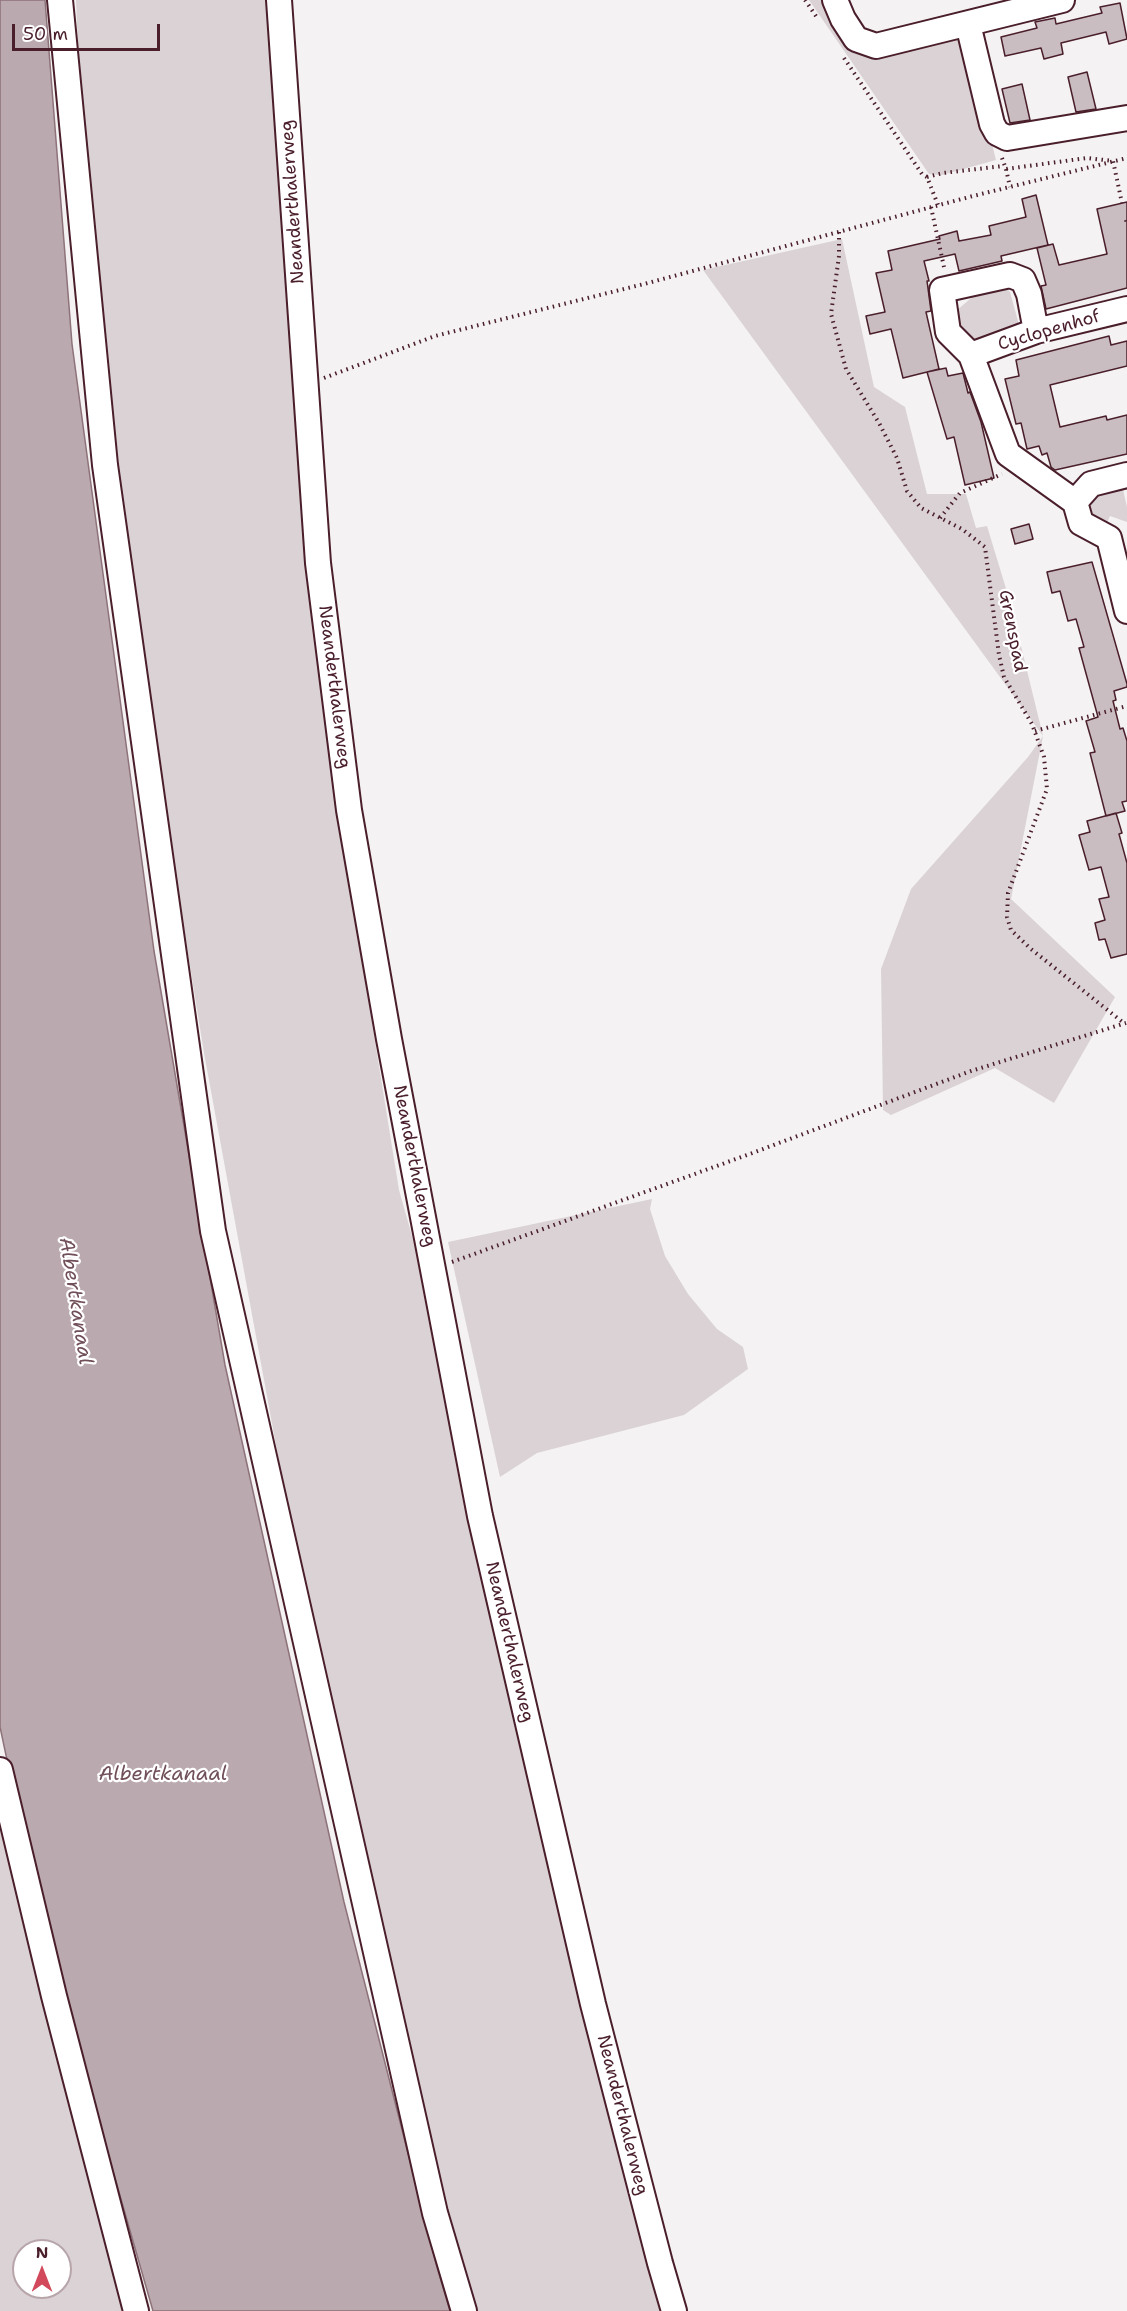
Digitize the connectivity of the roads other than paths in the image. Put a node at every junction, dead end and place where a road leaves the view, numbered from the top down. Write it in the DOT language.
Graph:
graph roads {
  1 [pos="60,0"];
  2 [pos="279,0"];
  3 [pos="836,0"];
  4 [pos="1062,0"];
  5 [pos="968,24"];
  6 [pos="1127,118"];
  7 [pos="1127,309"];
  8 [pos="1036,331"];
  9 [pos="971,355"];
  10 [pos="1127,475"];
  11 [pos="1083,493"];
  12 [pos="1127,611"];
  13 [pos="0,1770"];
  14 [pos="136,2311"];
  15 [pos="464,2311"];
  16 [pos="674,2311"];
  1 -- 15 [label="street"];
  2 -- 16 [label="street, Neanderthalerweg"];
  3 -- 5 [label="street"];
  4 -- 5 [label="street"];
  5 -- 6 [label="street"];
  7 -- 8 [label="street, Cyclopenhof"];
  8 -- 9 [label="street, Cyclopenhof"];
  8 -- 9 [label="street"];
  9 -- 11 [label="street"];
  10 -- 11 [label="street"];
  11 -- 12 [label="street"];
  13 -- 14 [label="street"];
}
